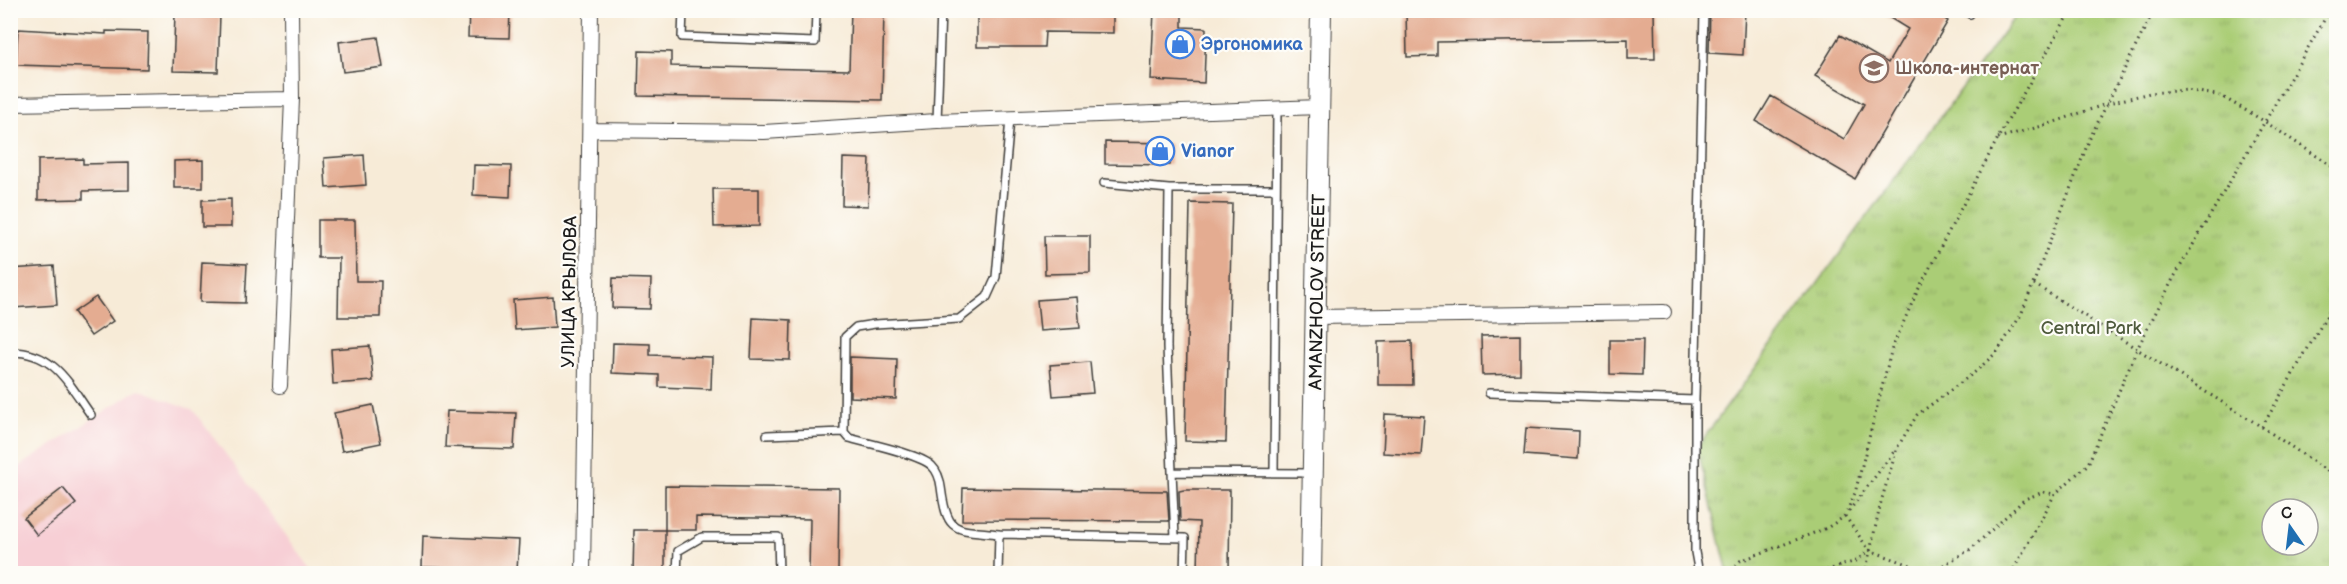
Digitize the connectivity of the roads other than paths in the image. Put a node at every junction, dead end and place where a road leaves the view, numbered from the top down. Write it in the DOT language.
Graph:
graph roads {
  1 [pos="291,10"];
  2 [pos="591,10"];
  3 [pos="683,10"];
  4 [pos="816,10"];
  5 [pos="941,10"];
  6 [pos="1321,10"];
  7 [pos="1704,10"];
  8 [pos="292,99"];
  9 [pos="10,104"];
  10 [pos="1320,107"];
  11 [pos="1277,109"];
  12 [pos="1010,119"];
  13 [pos="937,121"];
  14 [pos="590,130"];
  15 [pos="1104,183"];
  16 [pos="1169,189"];
  17 [pos="1276,189"];
  18 [pos="1664,312"];
  19 [pos="1316,317"];
  20 [pos="10,352"];
  21 [pos="280,386"];
  22 [pos="1489,393"];
  23 [pos="1695,400"];
  24 [pos="91,415"];
  25 [pos="844,432"];
  26 [pos="767,435"];
  27 [pos="1172,472"];
  28 [pos="1274,473"];
  29 [pos="1314,473"];
  30 [pos="999,534"];
  31 [pos="1175,537"];
  32 [pos="583,573"];
  33 [pos="677,573"];
  34 [pos="779,573"];
  35 [pos="998,573"];
  36 [pos="1184,573"];
  37 [pos="1311,573"];
  38 [pos="1699,573"];
  1 -- 8 [label="street"];
  2 -- 14 [label="street, УЛИЦА КРЫЛОВА"];
  3 -- 4 [label="lane"];
  5 -- 13 [label="lane"];
  6 -- 10 [label="main road, AMANZHOLOV STREET"];
  7 -- 23 [label="lane"];
  8 -- 9 [label="street"];
  8 -- 21 [label="street"];
  10 -- 11 [label="street"];
  10 -- 19 [label="main road, AMANZHOLOV STREET"];
  11 -- 12 [label="street"];
  11 -- 17 [label="lane"];
  12 -- 13 [label="street"];
  12 -- 25 [label="lane"];
  13 -- 14 [label="street"];
  14 -- 32 [label="street, УЛИЦА КРЫЛОВА"];
  15 -- 16 [label="lane"];
  16 -- 17 [label="lane"];
  16 -- 27 [label="lane"];
  17 -- 28 [label="lane"];
  18 -- 19 [label="street"];
  19 -- 29 [label="main road, AMANZHOLOV STREET"];
  20 -- 24 [label="lane"];
  22 -- 23 [label="lane"];
  23 -- 38 [label="lane"];
  25 -- 26 [label="lane"];
  25 -- 30 [label="lane"];
  27 -- 28 [label="lane"];
  27 -- 31 [label="lane"];
  28 -- 29 [label="lane"];
  29 -- 37 [label="main road, AMANZHOLOV STREET"];
  30 -- 31 [label="lane"];
  30 -- 35 [label="lane"];
  31 -- 36 [label="lane"];
  33 -- 34 [label="lane"];
}
